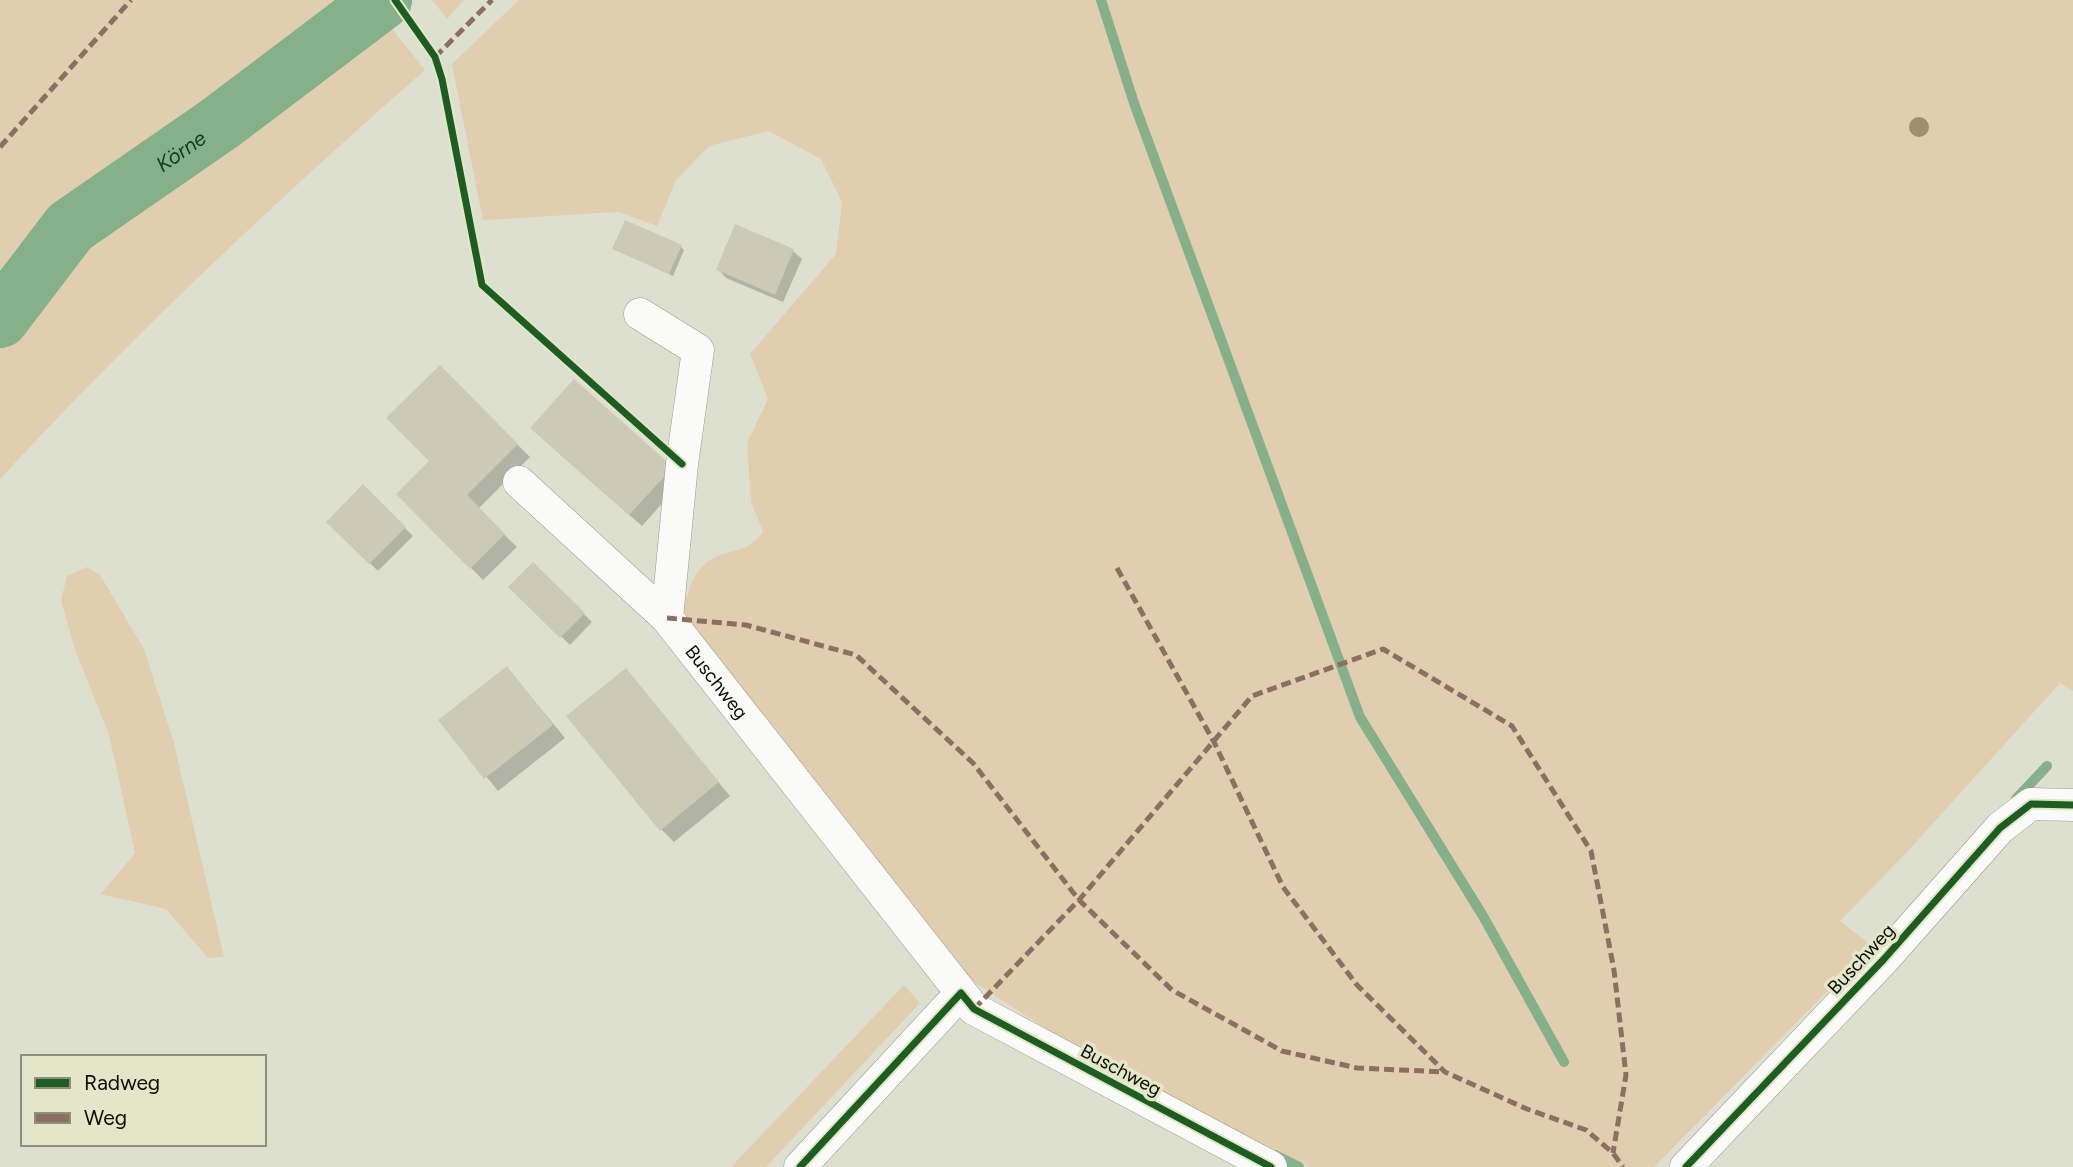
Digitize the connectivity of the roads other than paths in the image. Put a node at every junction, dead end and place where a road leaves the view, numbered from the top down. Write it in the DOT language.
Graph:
graph roads {
  1 [pos="640,314"];
  2 [pos="519,482"];
  3 [pos="667,618"];
  4 [pos="2073,805"];
  5 [pos="961,993"];
  6 [pos="800,1167"];
  7 [pos="1270,1167"];
  8 [pos="1686,1167"];
  1 -- 3 [label="lane"];
  2 -- 3 [label="lane, Buschweg"];
  3 -- 5 [label="lane, Buschweg"];
  4 -- 8 [label="lane, Buschweg"];
  5 -- 6 [label="lane"];
  5 -- 7 [label="lane, Buschweg"];
}
